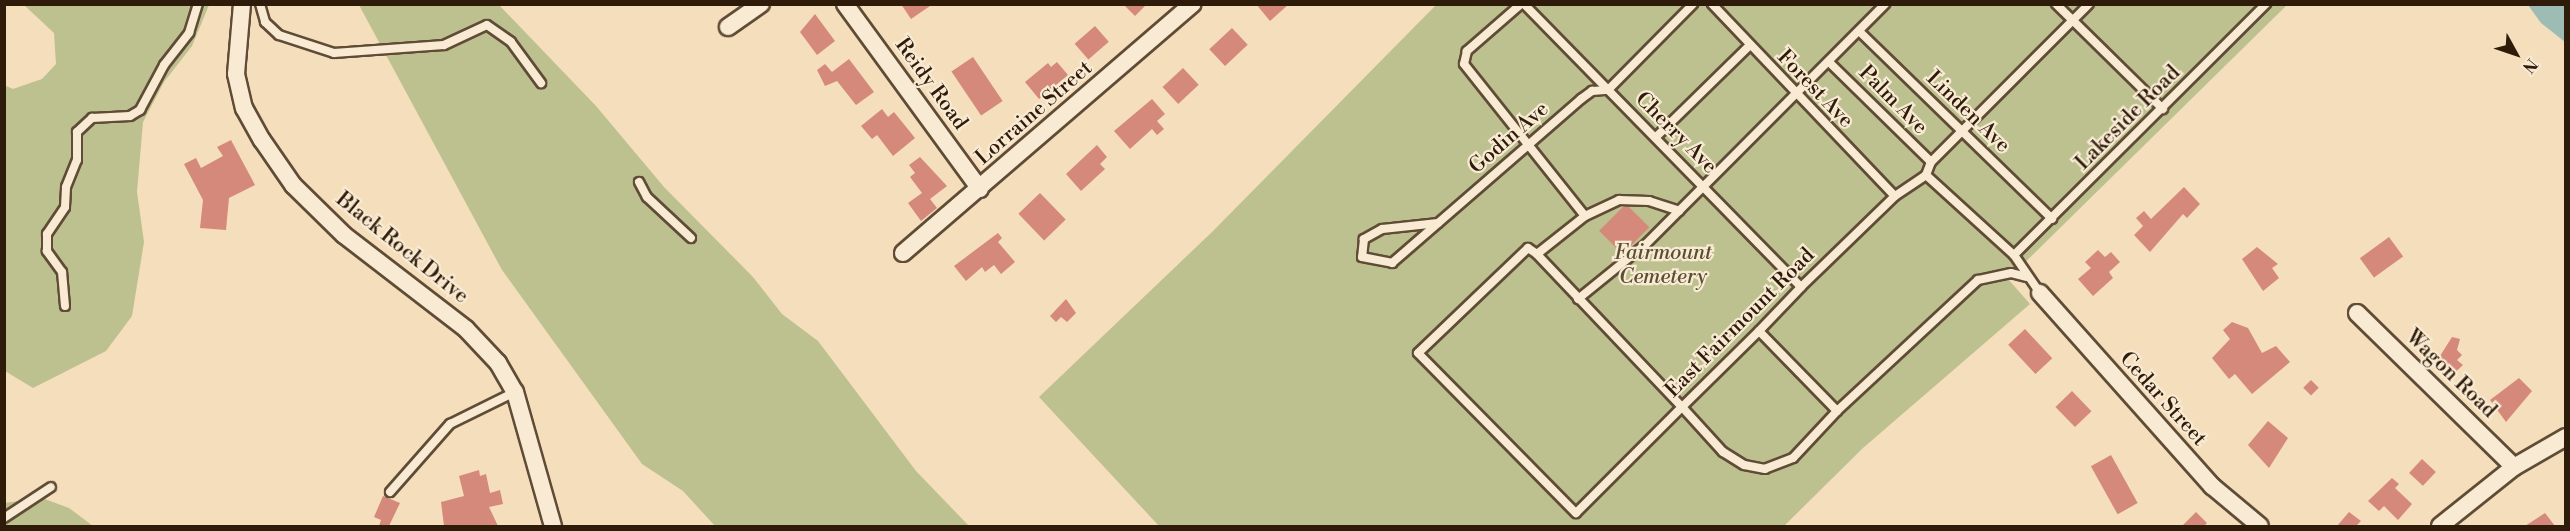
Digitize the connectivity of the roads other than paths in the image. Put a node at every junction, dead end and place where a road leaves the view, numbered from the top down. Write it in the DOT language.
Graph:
graph roads {
  1 [pos="198,4"];
  2 [pos="242,4"];
  3 [pos="260,4"];
  4 [pos="761,4"];
  5 [pos="845,4"];
  6 [pos="1193,4"];
  7 [pos="1522,4"];
  8 [pos="1693,4"];
  9 [pos="1712,4"];
  10 [pos="1886,4"];
  11 [pos="2056,4"];
  12 [pos="2089,4"];
  13 [pos="2266,4"];
  14 [pos="2073,21"];
  15 [pos="728,27"];
  16 [pos="1860,32"];
  17 [pos="1749,46"];
  18 [pos="1830,63"];
  19 [pos="541,83"];
  20 [pos="1608,90"];
  21 [pos="1796,96"];
  22 [pos="2163,109"];
  23 [pos="1963,132"];
  24 [pos="1656,137"];
  25 [pos="1527,146"];
  26 [pos="1931,162"];
  27 [pos="1926,175"];
  28 [pos="639,182"];
  29 [pos="1704,187"];
  30 [pos="980,189"];
  31 [pos="1895,196"];
  32 [pos="1678,211"];
  33 [pos="1585,216"];
  34 [pos="2052,219"];
  35 [pos="1438,224"];
  36 [pos="691,238"];
  37 [pos="903,253"];
  38 [pos="1537,254"];
  39 [pos="2014,255"];
  40 [pos="2027,277"];
  41 [pos="1801,287"];
  42 [pos="2040,293"];
  43 [pos="1578,299"];
  44 [pos="65,306"];
  45 [pos="2357,313"];
  46 [pos="1759,331"];
  47 [pos="515,392"];
  48 [pos="1682,407"];
  49 [pos="1837,411"];
  50 [pos="2565,437"];
  51 [pos="2514,467"];
  52 [pos="51,486"];
  53 [pos="390,492"];
  54 [pos="4,518"];
  55 [pos="553,526"];
  56 [pos="2260,526"];
  57 [pos="2440,526"];
  1 -- 44 [label="lane"];
  2 -- 47 [label="street, Black Rock Drive"];
  3 -- 19 [label="lane"];
  4 -- 15 [label="street"];
  5 -- 30 [label="street, Reidy Road"];
  6 -- 30 [label="street, Lorraine Street"];
  7 -- 20 [label="lane, Cherry Ave"];
  7 -- 25 [label="lane"];
  8 -- 20 [label="lane"];
  9 -- 17 [label="lane, Forest Ave"];
  10 -- 16 [label="lane"];
  11 -- 14 [label="lane"];
  12 -- 14 [label="lane"];
  13 -- 22 [label="lane, Lakeside Road"];
  14 -- 22 [label="lane"];
  14 -- 23 [label="lane"];
  16 -- 18 [label="lane"];
  16 -- 23 [label="lane, Linden Ave"];
  17 -- 21 [label="lane, Forest Ave"];
  17 -- 24 [label="lane"];
  18 -- 21 [label="lane"];
  18 -- 26 [label="lane, Palm Ave"];
  20 -- 24 [label="lane, Cherry Ave"];
  20 -- 25 [label="lane, Godin Ave"];
  21 -- 29 [label="lane"];
  21 -- 31 [label="lane, Forest Ave"];
  22 -- 34 [label="lane, Lakeside Road"];
  23 -- 26 [label="lane"];
  23 -- 34 [label="lane, Linden Ave"];
  24 -- 29 [label="lane, Cherry Ave"];
  25 -- 33 [label="lane"];
  25 -- 35 [label="lane, Godin Ave"];
  26 -- 27 [label="lane"];
  27 -- 31 [label="lane, East Fairmount Road"];
  27 -- 39 [label="lane"];
  28 -- 36 [label="lane"];
  29 -- 32 [label="lane"];
  29 -- 41 [label="lane, Cherry Ave"];
  30 -- 37 [label="street, Lorraine Street"];
  31 -- 41 [label="lane, East Fairmount Road"];
  32 -- 33 [label="lane"];
  32 -- 43 [label="lane"];
  33 -- 38 [label="lane"];
  34 -- 39 [label="lane, Lakeside Road"];
  35 -- 35 [label="lane, Godin Ave"];
  38 -- 43 [label="lane"];
  38 -- 48 [label="lane, East Fairmount Road"];
  39 -- 40 [label="lane"];
  40 -- 42 [label="lane"];
  40 -- 49 [label="lane"];
  41 -- 46 [label="lane, East Fairmount Road"];
  42 -- 56 [label="street, Cedar Street"];
  43 -- 48 [label="lane"];
  45 -- 51 [label="street, Wagon Road"];
  46 -- 48 [label="lane, East Fairmount Road"];
  46 -- 49 [label="lane"];
  47 -- 53 [label="lane"];
  47 -- 55 [label="street, Black Rock Drive"];
  48 -- 49 [label="lane"];
  50 -- 51 [label="street"];
  51 -- 57 [label="street"];
  52 -- 54 [label="lane"];
}
